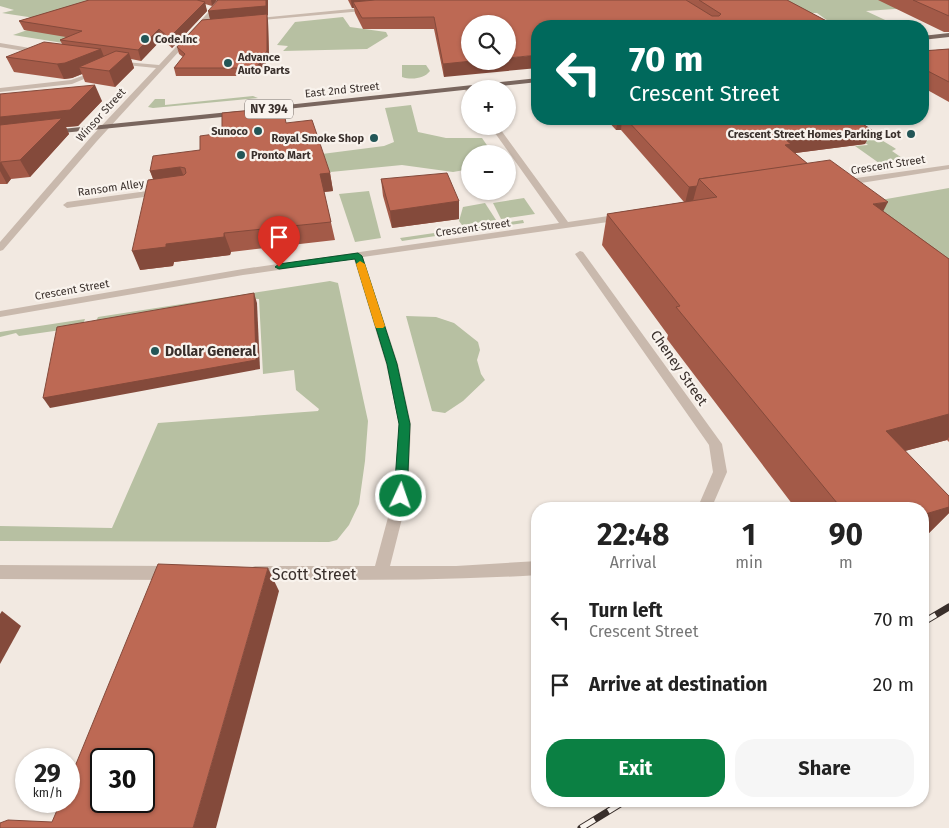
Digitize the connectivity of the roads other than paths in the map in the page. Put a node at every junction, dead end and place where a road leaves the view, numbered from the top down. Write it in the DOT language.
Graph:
graph roads {
  1 [pos="222,0"];
  2 [pos="383,8"];
  3 [pos="242,20"];
  4 [pos="949,35"];
  5 [pos="929,37"];
  6 [pos="0,46"];
  7 [pos="48,52"];
  8 [pos="110,62"];
  9 [pos="119,63"];
  10 [pos="161,67"];
  11 [pos="531,81"];
  12 [pos="516,83"];
  13 [pos="0,90"];
  14 [pos="461,92"];
  15 [pos="260,110"];
  16 [pos="250,111"];
  17 [pos="106,127"];
  18 [pos="47,133"];
  19 [pos="500,135"];
  20 [pos="949,167"];
  21 [pos="832,184"];
  22 [pos="168,191"];
  23 [pos="67,205"];
  24 [pos="632,215"];
  25 [pos="565,225"];
  26 [pos="0,248"];
  27 [pos="580,254"];
  28 [pos="358,256"];
  29 [pos="0,314"];
  30 [pos="707,502"];
  31 [pos="531,569"];
  32 [pos="0,572"];
  33 [pos="188,573"];
  34 [pos="236,573"];
  35 [pos="380,574"];
  1 -- 10 [label="street, Winsor Street"];
  2 -- 3 [label="street"];
  4 -- 5 [label="main road"];
  6 -- 7 [label="street"];
  8 -- 9 [label="street"];
  9 -- 10 [label="street"];
  9 -- 13 [label="street"];
  10 -- 17 [label="street, Winsor Street"];
  11 -- 12 [label="main road, East 2nd Street / NY 394"];
  14 -- 15 [label="main road, East 2nd Street / NY 394"];
  16 -- 17 [label="main road, NY 394"];
  17 -- 18 [label="main road, NY 394"];
  17 -- 26 [label="street, Winsor Street"];
  19 -- 25 [label="street"];
  20 -- 21 [label="street, Crescent Street"];
  22 -- 23 [label="street, Ransom Alley"];
  24 -- 25 [label="street, Crescent Street"];
  25 -- 28 [label="street, Crescent Street"];
  27 -- 30 [label="street, Cheney Street"];
  28 -- 29 [label="street, Crescent Street"];
  28 -- 35 [label="street"];
  31 -- 35 [label="street, Scott Street"];
  32 -- 33 [label="street"];
  34 -- 35 [label="street, Scott Street"];
}
